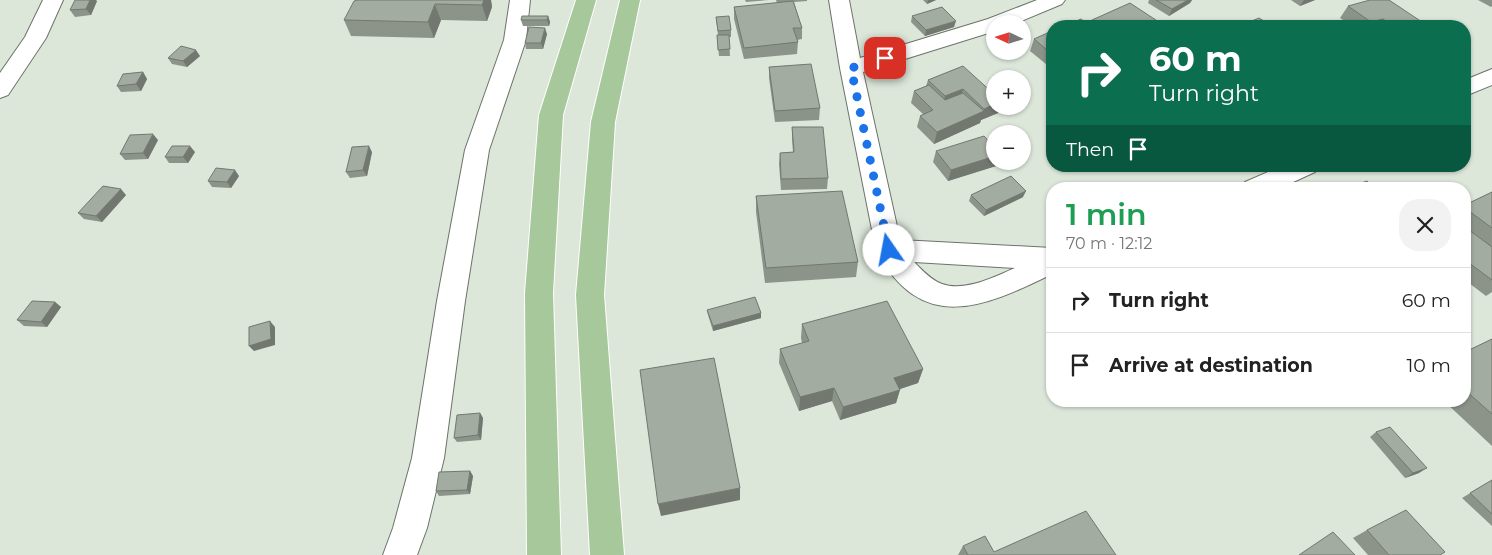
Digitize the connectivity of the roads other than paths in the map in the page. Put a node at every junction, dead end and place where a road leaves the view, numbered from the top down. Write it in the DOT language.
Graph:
graph roads {
  1 [pos="53,0"];
  2 [pos="520,0"];
  3 [pos="586,0"];
  4 [pos="630,0"];
  5 [pos="839,0"];
  6 [pos="1055,0"];
  7 [pos="1018,15"];
  8 [pos="986,27"];
  9 [pos="851,68"];
  10 [pos="1492,76"];
  11 [pos="1471,86"];
  12 [pos="0,90"];
  13 [pos="1292,172"];
  14 [pos="1270,182"];
  15 [pos="889,250"];
  16 [pos="1046,261"];
  17 [pos="1046,264"];
  18 [pos="400,555"];
  19 [pos="544,555"];
  20 [pos="607,555"];
  1 -- 12 [label="street"];
  2 -- 18 [label="street"];
  3 -- 19 [label="highway"];
  4 -- 20 [label="highway"];
  5 -- 9 [label="street"];
  6 -- 7 [label="street"];
  8 -- 9 [label="street"];
  9 -- 15 [label="street"];
  10 -- 11 [label="street"];
  13 -- 14 [label="street"];
  15 -- 16 [label="street"];
  15 -- 17 [label="street"];
}
